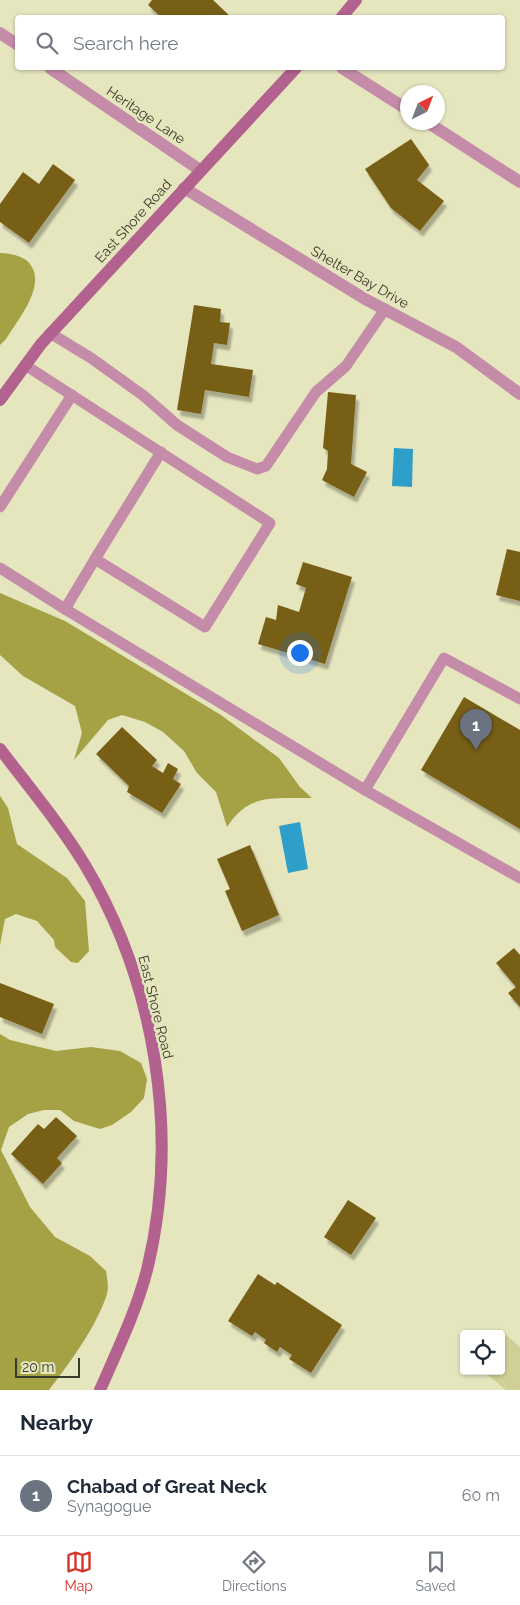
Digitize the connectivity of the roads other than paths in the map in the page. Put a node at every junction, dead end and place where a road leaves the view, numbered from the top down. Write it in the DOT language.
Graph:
graph roads {
  1 [pos="356,0"];
  2 [pos="343,15"];
  3 [pos="0,33"];
  4 [pos="15,43"];
  5 [pos="53,70"];
  6 [pos="294,70"];
  7 [pos="345,70"];
  8 [pos="400,105"];
  9 [pos="440,130"];
  10 [pos="200,170"];
  11 [pos="520,182"];
  12 [pos="184,188"];
  13 [pos="384,309"];
  14 [pos="50,333"];
  15 [pos="25,364"];
  16 [pos="72,394"];
  17 [pos="520,394"];
  18 [pos="0,400"];
  19 [pos="161,452"];
  20 [pos="0,507"];
  21 [pos="95,559"];
  22 [pos="0,568"];
  23 [pos="65,609"];
  24 [pos="520,700"];
  25 [pos="0,749"];
  26 [pos="365,790"];
  27 [pos="520,878"];
  28 [pos="100,1390"];
  1 -- 2 [label="main road"];
  3 -- 4 [label="street"];
  5 -- 10 [label="street, Heritage Lane"];
  6 -- 10 [label="main road, East Shore Road"];
  7 -- 8 [label="street"];
  9 -- 11 [label="street"];
  10 -- 12 [label="main road, East Shore Road"];
  12 -- 13 [label="street, Shelter Bay Drive"];
  12 -- 14 [label="main road, East Shore Road"];
  13 -- 14 [label="lane"];
  13 -- 17 [label="street, Shelter Bay Drive"];
  14 -- 15 [label="main road, East Shore Road"];
  15 -- 16 [label="lane"];
  15 -- 18 [label="main road, East Shore Road"];
  16 -- 19 [label="lane"];
  16 -- 20 [label="lane"];
  19 -- 21 [label="lane"];
  19 -- 21 [label="lane"];
  21 -- 23 [label="lane"];
  22 -- 23 [label="lane"];
  23 -- 26 [label="lane"];
  24 -- 26 [label="lane"];
  25 -- 28 [label="main road, East Shore Road"];
  26 -- 27 [label="lane"];
}
